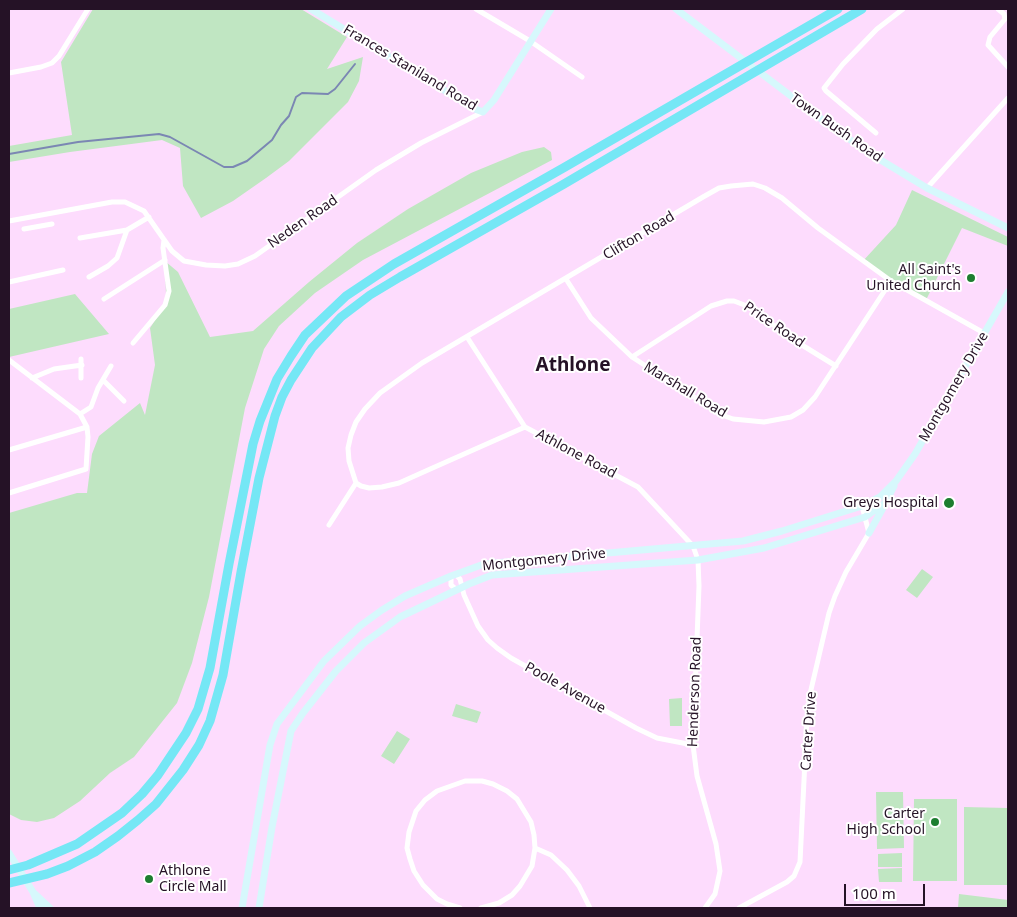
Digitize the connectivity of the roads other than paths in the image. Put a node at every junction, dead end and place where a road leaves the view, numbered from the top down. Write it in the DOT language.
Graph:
graph roads {
  1 [pos="88,9"];
  2 [pos="311,9"];
  3 [pos="476,9"];
  4 [pos="551,9"];
  5 [pos="676,9"];
  6 [pos="838,9"];
  7 [pos="862,9"];
  8 [pos="902,9"];
  9 [pos="998,9"];
  10 [pos="530,41"];
  11 [pos="1008,67"];
  12 [pos="9,73"];
  13 [pos="582,78"];
  14 [pos="1008,98"];
  15 [pos="483,112"];
  16 [pos="876,132"];
  17 [pos="927,188"];
  18 [pos="36,215"];
  19 [pos="148,217"];
  20 [pos="9,221"];
  21 [pos="52,224"];
  22 [pos="40,226"];
  23 [pos="1008,228"];
  24 [pos="24,229"];
  25 [pos="127,230"];
  26 [pos="80,238"];
  27 [pos="164,239"];
  28 [pos="165,260"];
  29 [pos="63,270"];
  30 [pos="89,277"];
  31 [pos="566,279"];
  32 [pos="891,281"];
  33 [pos="9,282"];
  34 [pos="1008,292"];
  35 [pos="104,299"];
  36 [pos="984,333"];
  37 [pos="467,337"];
  38 [pos="133,343"];
  39 [pos="632,357"];
  40 [pos="81,359"];
  41 [pos="9,360"];
  42 [pos="82,365"];
  43 [pos="111,366"];
  44 [pos="836,366"];
  45 [pos="32,378"];
  46 [pos="82,378"];
  47 [pos="103,380"];
  48 [pos="124,401"];
  49 [pos="80,414"];
  50 [pos="87,427"];
  51 [pos="525,427"];
  52 [pos="9,450"];
  53 [pos="896,481"];
  54 [pos="356,482"];
  55 [pos="9,492"];
  56 [pos="885,503"];
  57 [pos="862,506"];
  58 [pos="866,517"];
  59 [pos="329,525"];
  60 [pos="782,531"];
  61 [pos="869,532"];
  62 [pos="770,534"];
  63 [pos="787,541"];
  64 [pos="693,546"];
  65 [pos="775,546"];
  66 [pos="590,555"];
  67 [pos="580,556"];
  68 [pos="698,560"];
  69 [pos="590,567"];
  70 [pos="582,568"];
  71 [pos="453,575"];
  72 [pos="461,591"];
  73 [pos="324,661"];
  74 [pos="316,671"];
  75 [pos="336,671"];
  76 [pos="329,679"];
  77 [pos="693,745"];
  78 [pos="535,848"];
  79 [pos="9,853"];
  80 [pos="9,870"];
  81 [pos="9,883"];
  82 [pos="33,892"];
  83 [pos="40,908"];
  84 [pos="50,908"];
  85 [pos="242,908"];
  86 [pos="259,908"];
  87 [pos="460,908"];
  88 [pos="481,908"];
  89 [pos="590,908"];
  90 [pos="705,908"];
  91 [pos="739,908"];
  1 -- 12 [label="street"];
  2 -- 15 [label="street, Frances Staniland Road"];
  3 -- 10 [label="street"];
  4 -- 10 [label="street, Neden Road"];
  5 -- 17 [label="street, Town Bush Road"];
  6 -- 80 [label="highway"];
  7 -- 81 [label="highway"];
  8 -- 16 [label="street"];
  9 -- 11 [label="street"];
  10 -- 13 [label="street"];
  10 -- 15 [label="street, Neden Road"];
  14 -- 17 [label="street"];
  15 -- 27 [label="street, Neden Road"];
  17 -- 23 [label="street, Town Bush Road"];
  18 -- 19 [label="street, Neden Road"];
  18 -- 20 [label="street, Neden Road"];
  18 -- 22 [label="street"];
  19 -- 25 [label="street"];
  19 -- 27 [label="street, Neden Road"];
  21 -- 22 [label="street"];
  22 -- 24 [label="street"];
  25 -- 26 [label="street"];
  25 -- 30 [label="street"];
  27 -- 28 [label="street"];
  28 -- 35 [label="street"];
  28 -- 38 [label="street"];
  29 -- 33 [label="street"];
  31 -- 32 [label="street, Clifton Road"];
  31 -- 37 [label="street, Clifton Road"];
  31 -- 39 [label="street, Marshall Road"];
  32 -- 36 [label="street, Clifton Road"];
  32 -- 44 [label="street, Marshall Road"];
  34 -- 36 [label="street, Montgomery Drive"];
  36 -- 53 [label="street, Montgomery Drive"];
  37 -- 51 [label="street, Athlone Road"];
  37 -- 54 [label="street, Clifton Road"];
  39 -- 44 [label="street, Price Road"];
  39 -- 44 [label="street, Marshall Road"];
  40 -- 42 [label="street"];
  41 -- 45 [label="street"];
  42 -- 45 [label="street"];
  42 -- 46 [label="street"];
  43 -- 47 [label="street"];
  45 -- 49 [label="street"];
  47 -- 48 [label="street"];
  47 -- 49 [label="street"];
  49 -- 50 [label="street"];
  50 -- 52 [label="street"];
  50 -- 55 [label="street"];
  51 -- 54 [label="street"];
  51 -- 64 [label="street, Athlone Road"];
  53 -- 56 [label="street, Montgomery Drive"];
  53 -- 57 [label="street, Montgomery Drive"];
  54 -- 59 [label="street"];
  56 -- 58 [label="street, Montgomery Drive"];
  56 -- 61 [label="street"];
  57 -- 58 [label="street"];
  57 -- 60 [label="street, Montgomery Drive"];
  58 -- 61 [label="street"];
  58 -- 63 [label="street, Montgomery Drive"];
  60 -- 62 [label="street, Montgomery Drive"];
  60 -- 63 [label="street"];
  61 -- 91 [label="street, Carter Drive"];
  62 -- 64 [label="street, Montgomery Drive"];
  62 -- 65 [label="street"];
  63 -- 65 [label="street, Montgomery Drive"];
  64 -- 66 [label="street, Montgomery Drive"];
  64 -- 68 [label="street, Athlone Road"];
  65 -- 68 [label="street, Montgomery Drive"];
  66 -- 67 [label="street, Montgomery Drive"];
  66 -- 69 [label="street"];
  67 -- 70 [label="street"];
  67 -- 71 [label="street, Montgomery Drive"];
  68 -- 69 [label="street, Montgomery Drive"];
  68 -- 77 [label="street, Henderson Road"];
  69 -- 70 [label="street, Montgomery Drive"];
  70 -- 72 [label="street, Montgomery Drive"];
  71 -- 72 [label="street, Poole Avenue"];
  71 -- 72 [label="street, Poole Avenue"];
  71 -- 73 [label="street, Montgomery Drive"];
  72 -- 75 [label="street, Montgomery Drive"];
  72 -- 77 [label="street, Poole Avenue"];
  73 -- 74 [label="street, Montgomery Drive"];
  73 -- 75 [label="street"];
  74 -- 76 [label="street"];
  74 -- 85 [label="street, Montgomery Drive"];
  75 -- 76 [label="street, Montgomery Drive"];
  76 -- 86 [label="street, Montgomery Drive"];
  77 -- 90 [label="street, Henderson Road"];
  78 -- 87 [label="street"];
  78 -- 88 [label="street"];
  78 -- 89 [label="street"];
  79 -- 82 [label="street"];
  82 -- 83 [label="street"];
  82 -- 84 [label="street"];
}
